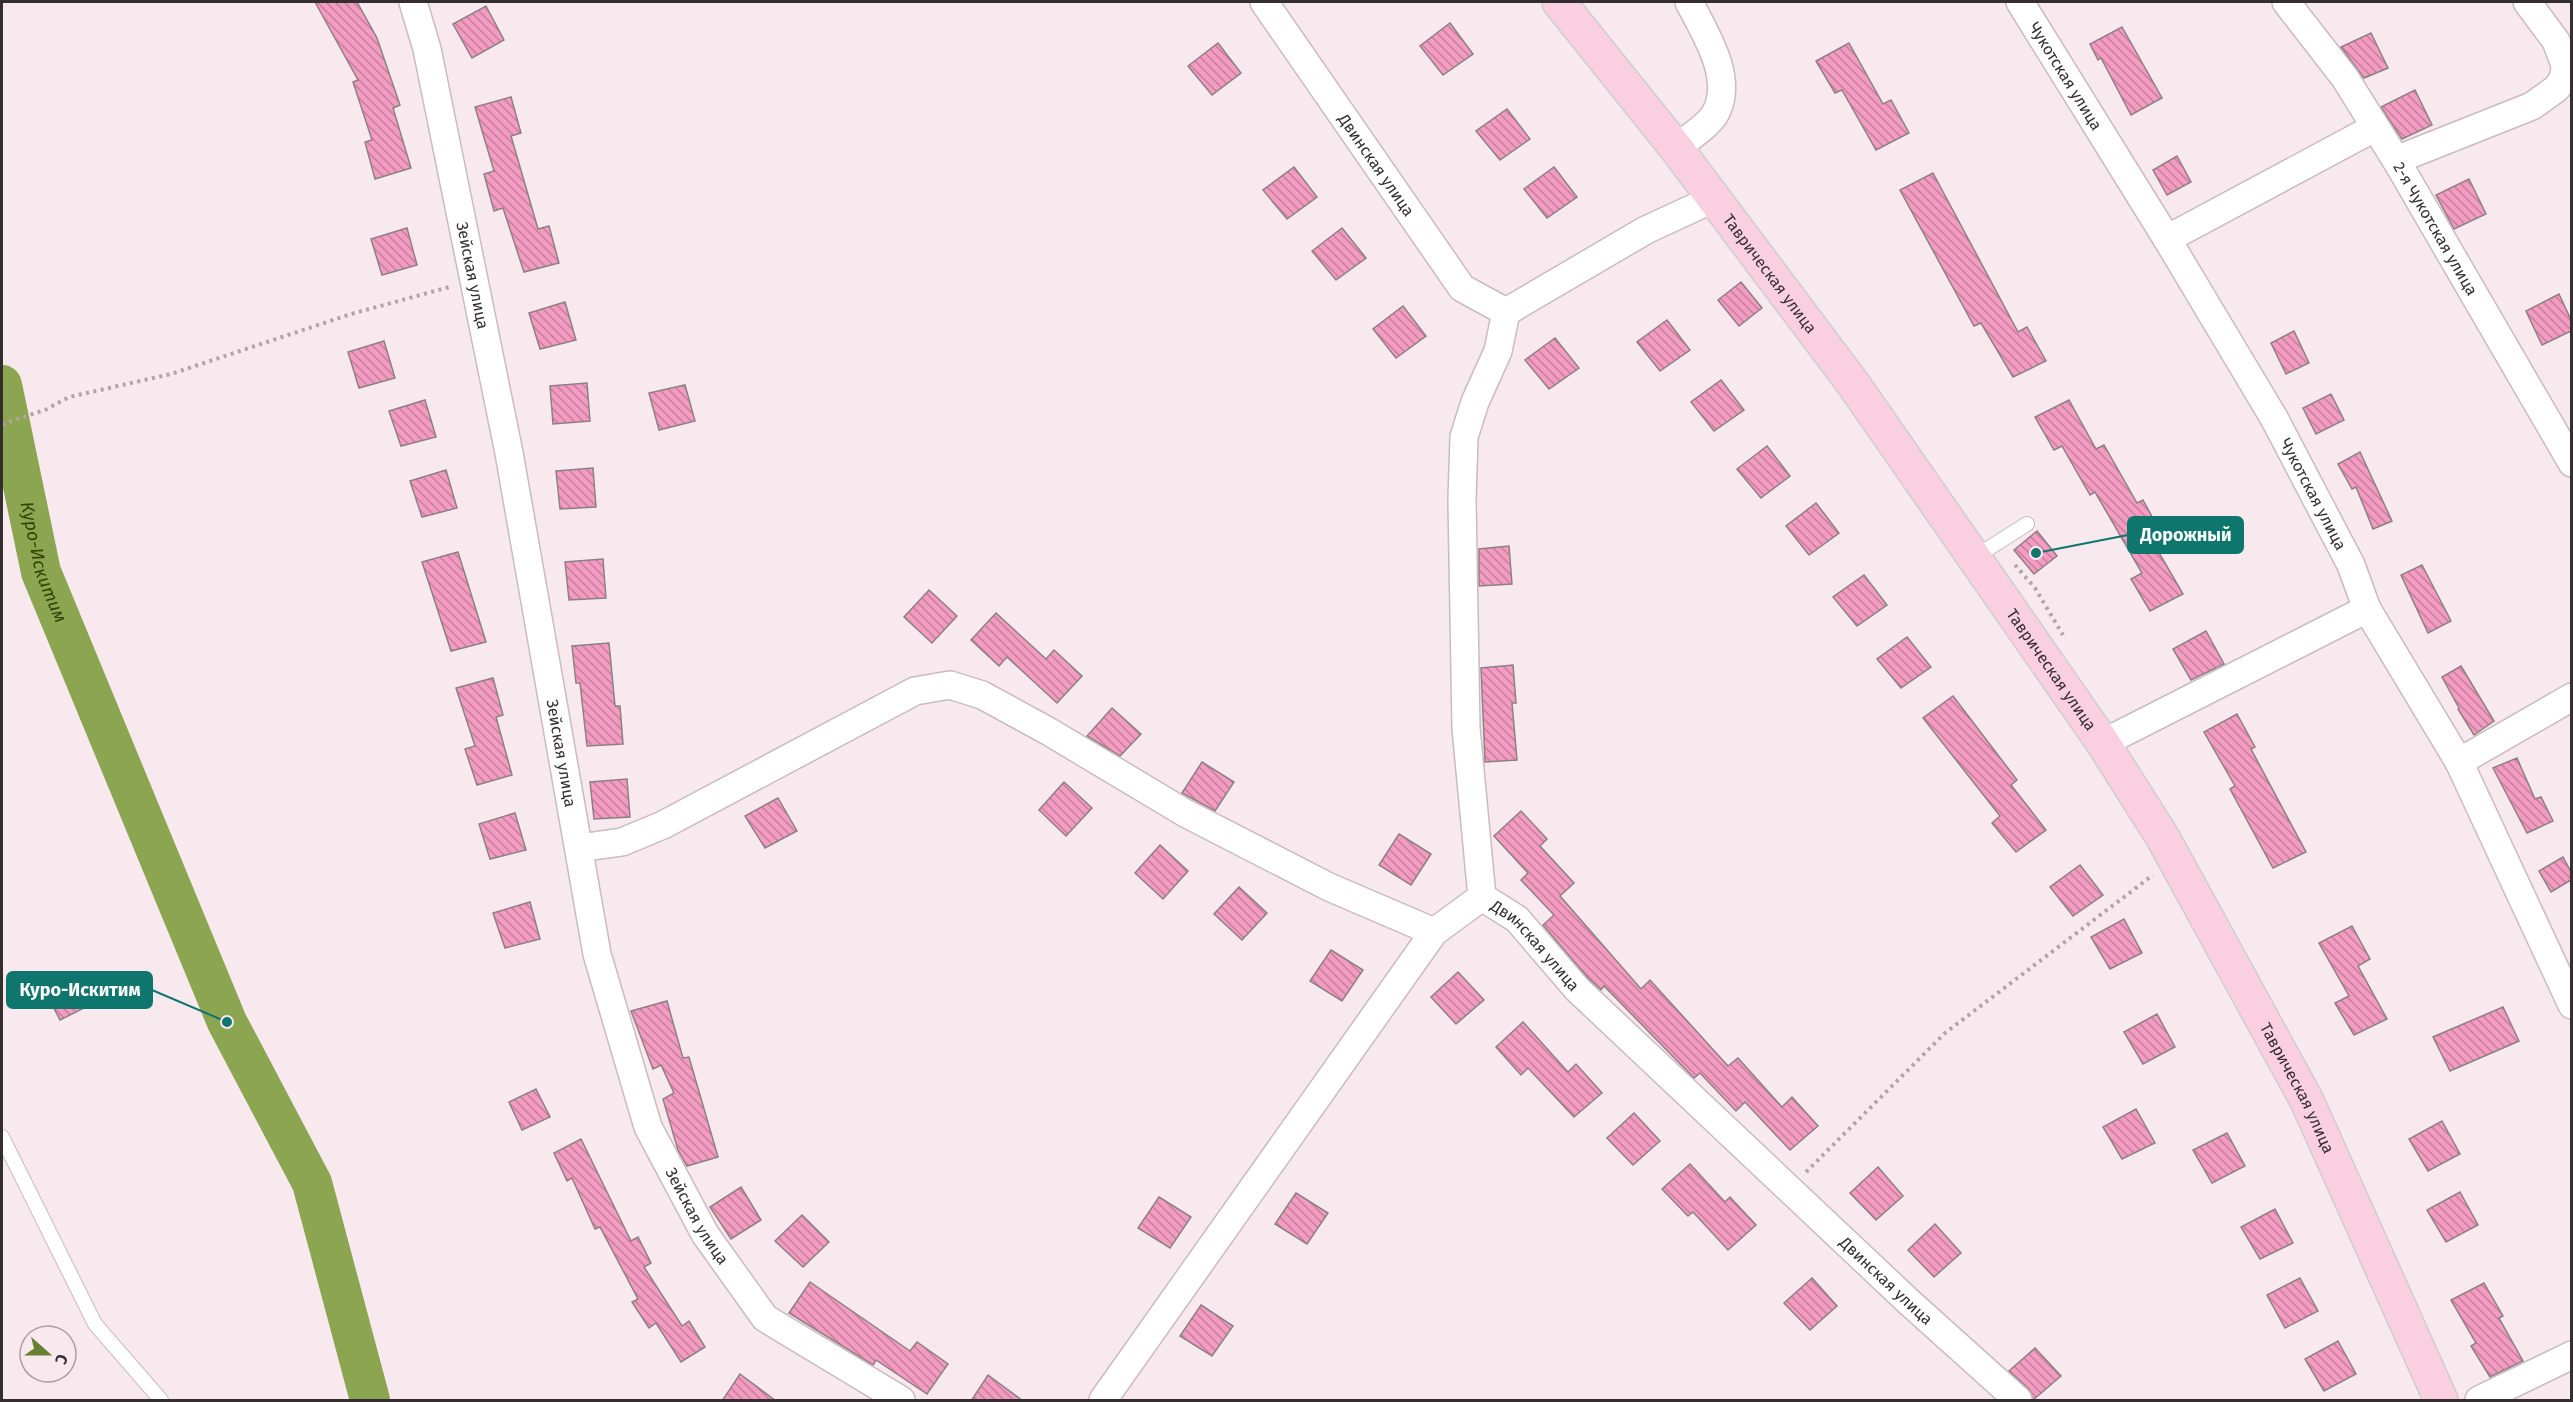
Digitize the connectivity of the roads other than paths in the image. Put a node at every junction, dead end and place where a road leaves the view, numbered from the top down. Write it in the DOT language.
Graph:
graph roads {
  1 [pos="413,2"];
  2 [pos="1264,2"];
  3 [pos="1559,2"];
  4 [pos="1689,2"];
  5 [pos="2020,2"];
  6 [pos="2286,2"];
  7 [pos="2527,2"];
  8 [pos="2374,128"];
  9 [pos="1676,148"];
  10 [pos="2396,160"];
  11 [pos="1713,199"];
  12 [pos="2168,239"];
  13 [pos="1506,312"];
  14 [pos="2571,463"];
  15 [pos="2027,524"];
  16 [pos="1975,556"];
  17 [pos="2367,609"];
  18 [pos="2571,697"];
  19 [pos="2103,742"];
  20 [pos="2459,762"];
  21 [pos="579,848"];
  22 [pos="1482,897"];
  23 [pos="1434,932"];
  24 [pos="2571,1005"];
  25 [pos="2,1137"];
  26 [pos="2571,1355"];
  27 [pos="161,1401"];
  28 [pos="901,1401"];
  29 [pos="1103,1401"];
  30 [pos="2018,1401"];
  31 [pos="2441,1401"];
  32 [pos="2480,1401"];
  1 -- 21 [label="street, Зейская улица"];
  2 -- 13 [label="street, Двинская улица"];
  3 -- 9 [label="main road, Таврическая улица"];
  4 -- 9 [label="street"];
  5 -- 12 [label="street, Чукотская улица"];
  6 -- 8 [label="street, 2-я Чукотская улица"];
  7 -- 10 [label="street"];
  8 -- 10 [label="street, 2-я Чукотская улица"];
  8 -- 12 [label="street"];
  9 -- 11 [label="main road, Таврическая улица"];
  10 -- 14 [label="street, 2-я Чукотская улица"];
  11 -- 13 [label="street"];
  11 -- 16 [label="main road, Таврическая улица"];
  12 -- 17 [label="street, Чукотская улица"];
  13 -- 22 [label="street, Двинская улица"];
  15 -- 16 [label="lane"];
  16 -- 19 [label="main road, Таврическая улица"];
  17 -- 19 [label="street"];
  17 -- 20 [label="street, Чукотская улица"];
  18 -- 20 [label="street"];
  19 -- 31 [label="main road, Таврическая улица"];
  20 -- 24 [label="street, Чукотская улица"];
  21 -- 23 [label="street"];
  21 -- 28 [label="street, Зейская улица"];
  22 -- 23 [label="street"];
  22 -- 30 [label="street, Двинская улица"];
  23 -- 29 [label="street"];
  25 -- 27 [label="lane"];
  26 -- 32 [label="street"];
}
